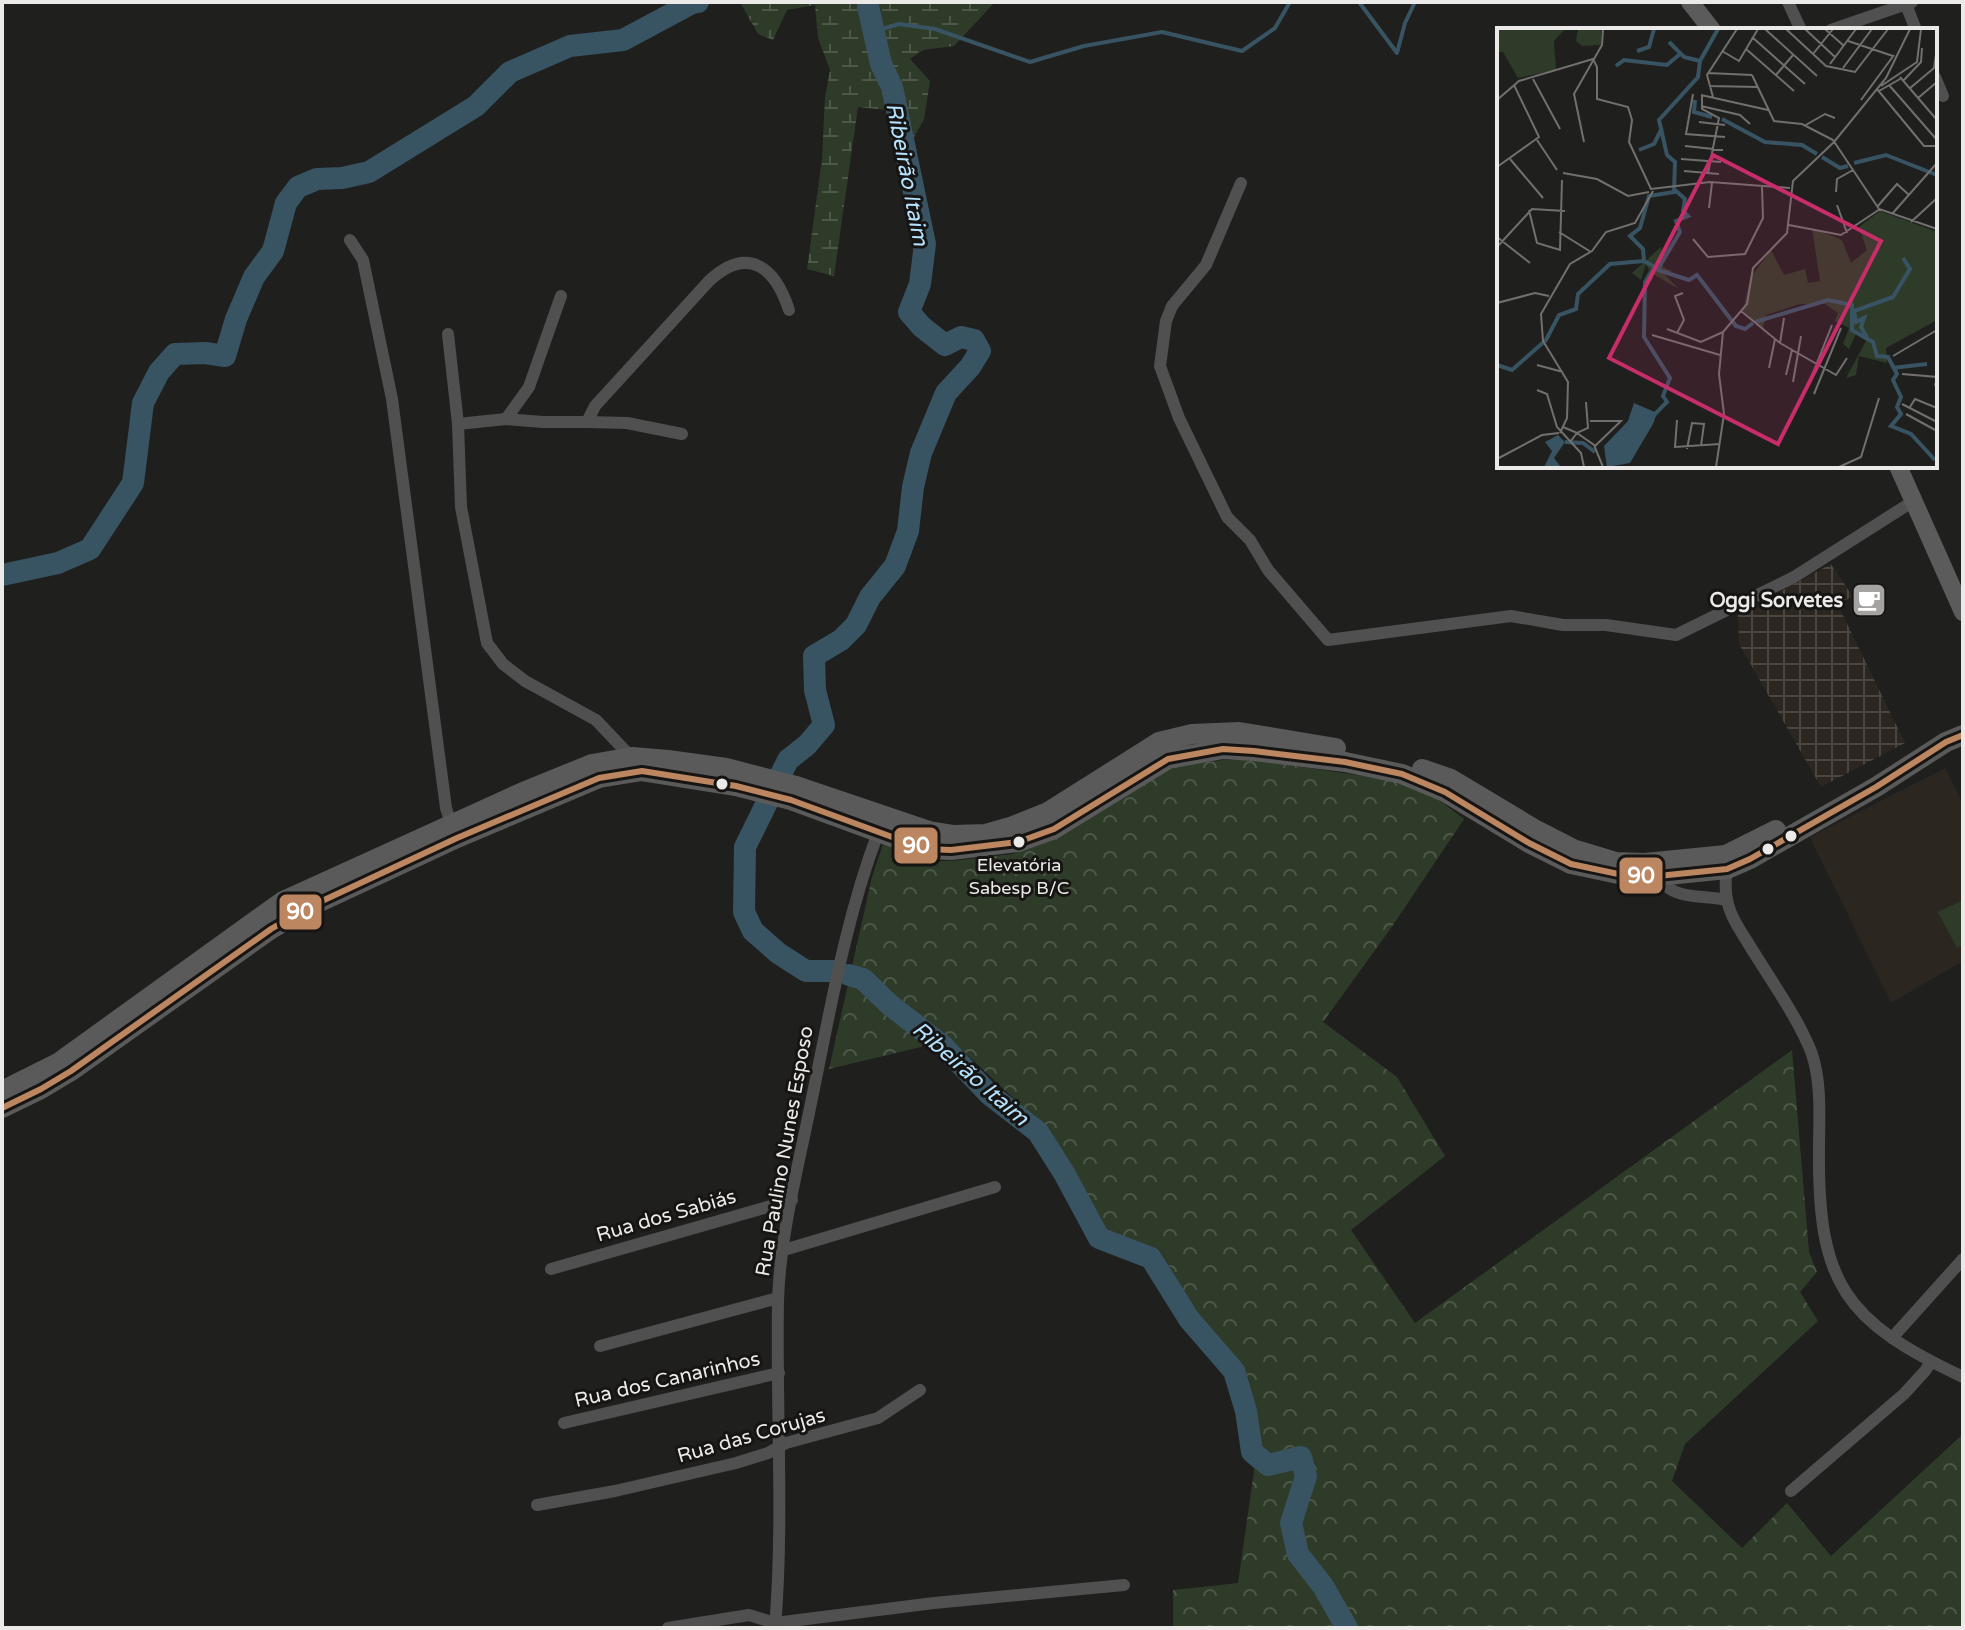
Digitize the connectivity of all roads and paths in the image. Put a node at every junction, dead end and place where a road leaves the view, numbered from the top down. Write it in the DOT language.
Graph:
graph roads {
  1 [pos="1690,2"];
  2 [pos="1788,2"];
  3 [pos="1907,3"];
  4 [pos="1710,28"];
  5 [pos="1800,28"];
  6 [pos="1837,28"];
  7 [pos="1915,28"];
  8 [pos="1937,82"];
  9 [pos="1943,96"];
  10 [pos="1241,183"];
  11 [pos="350,240"];
  12 [pos="561,296"];
  13 [pos="789,310"];
  14 [pos="448,334"];
  15 [pos="506,419"];
  16 [pos="587,422"];
  17 [pos="458,424"];
  18 [pos="682,434"];
  19 [pos="1899,468"];
  20 [pos="1912,502"];
  21 [pos="1963,612"];
  22 [pos="1963,723"];
  23 [pos="1963,735"];
  24 [pos="637,764"];
  25 [pos="801,792"];
  26 [pos="454,831"];
  27 [pos="929,831"];
  28 [pos="878,833"];
  29 [pos="1726,862"];
  30 [pos="1656,869"];
  31 [pos="1727,900"];
  32 [pos="2,1091"];
  33 [pos="2,1108"];
  34 [pos="995,1187"];
  35 [pos="792,1200"];
  36 [pos="784,1250"];
  37 [pos="1963,1259"];
  38 [pos="551,1269"];
  39 [pos="778,1298"];
  40 [pos="1892,1338"];
  41 [pos="600,1346"];
  42 [pos="1931,1362"];
  43 [pos="779,1373"];
  44 [pos="1963,1377"];
  45 [pos="920,1390"];
  46 [pos="564,1423"];
  47 [pos="780,1445"];
  48 [pos="1791,1491"];
  49 [pos="537,1505"];
  50 [pos="1124,1585"];
  51 [pos="775,1625"];
  52 [pos="668,1628"];
  1 -- 4 [label="main road"];
  2 -- 5 [label="street"];
  3 -- 6 [label="street"];
  3 -- 7 [label="street"];
  8 -- 9 [label="street"];
  10 -- 20 [label="street"];
  11 -- 26 [label="street"];
  12 -- 15 [label="street"];
  13 -- 16 [label="street"];
  14 -- 17 [label="street"];
  15 -- 16 [label="street"];
  15 -- 17 [label="street"];
  16 -- 18 [label="street"];
  17 -- 24 [label="street"];
  19 -- 20 [label="main road"];
  20 -- 21 [label="main road"];
  22 -- 29 [label="main road"];
  23 -- 29 [label="main road"];
  24 -- 25 [label="main road"];
  24 -- 26 [label="main road"];
  25 -- 27 [label="main road"];
  25 -- 28 [label="main road"];
  26 -- 32 [label="main road"];
  26 -- 33 [label="main road"];
  27 -- 28 [label="main road"];
  27 -- 30 [label="main road"];
  28 -- 30 [label="main road"];
  28 -- 35 [label="street, Rua Paulino Nunes Esposo"];
  29 -- 30 [label="main road"];
  29 -- 31 [label="street"];
  30 -- 31 [label="street"];
  31 -- 40 [label="street"];
  34 -- 36 [label="street"];
  35 -- 36 [label="street, Rua Paulino Nunes Esposo"];
  35 -- 38 [label="street, Rua dos Sabiás"];
  36 -- 39 [label="street, Rua Paulino Nunes Esposo"];
  37 -- 40 [label="street"];
  39 -- 41 [label="street"];
  39 -- 43 [label="street, Rua Paulino Nunes Esposo"];
  40 -- 42 [label="street"];
  42 -- 44 [label="street"];
  42 -- 48 [label="street"];
  43 -- 46 [label="street, Rua dos Canarinhos"];
  43 -- 47 [label="street, Rua Paulino Nunes Esposo"];
  45 -- 47 [label="street, Rua das Corujas"];
  47 -- 49 [label="street, Rua das Corujas"];
  47 -- 51 [label="street, Rua Paulino Nunes Esposo"];
  50 -- 51 [label="street"];
  51 -- 52 [label="street"];
}
